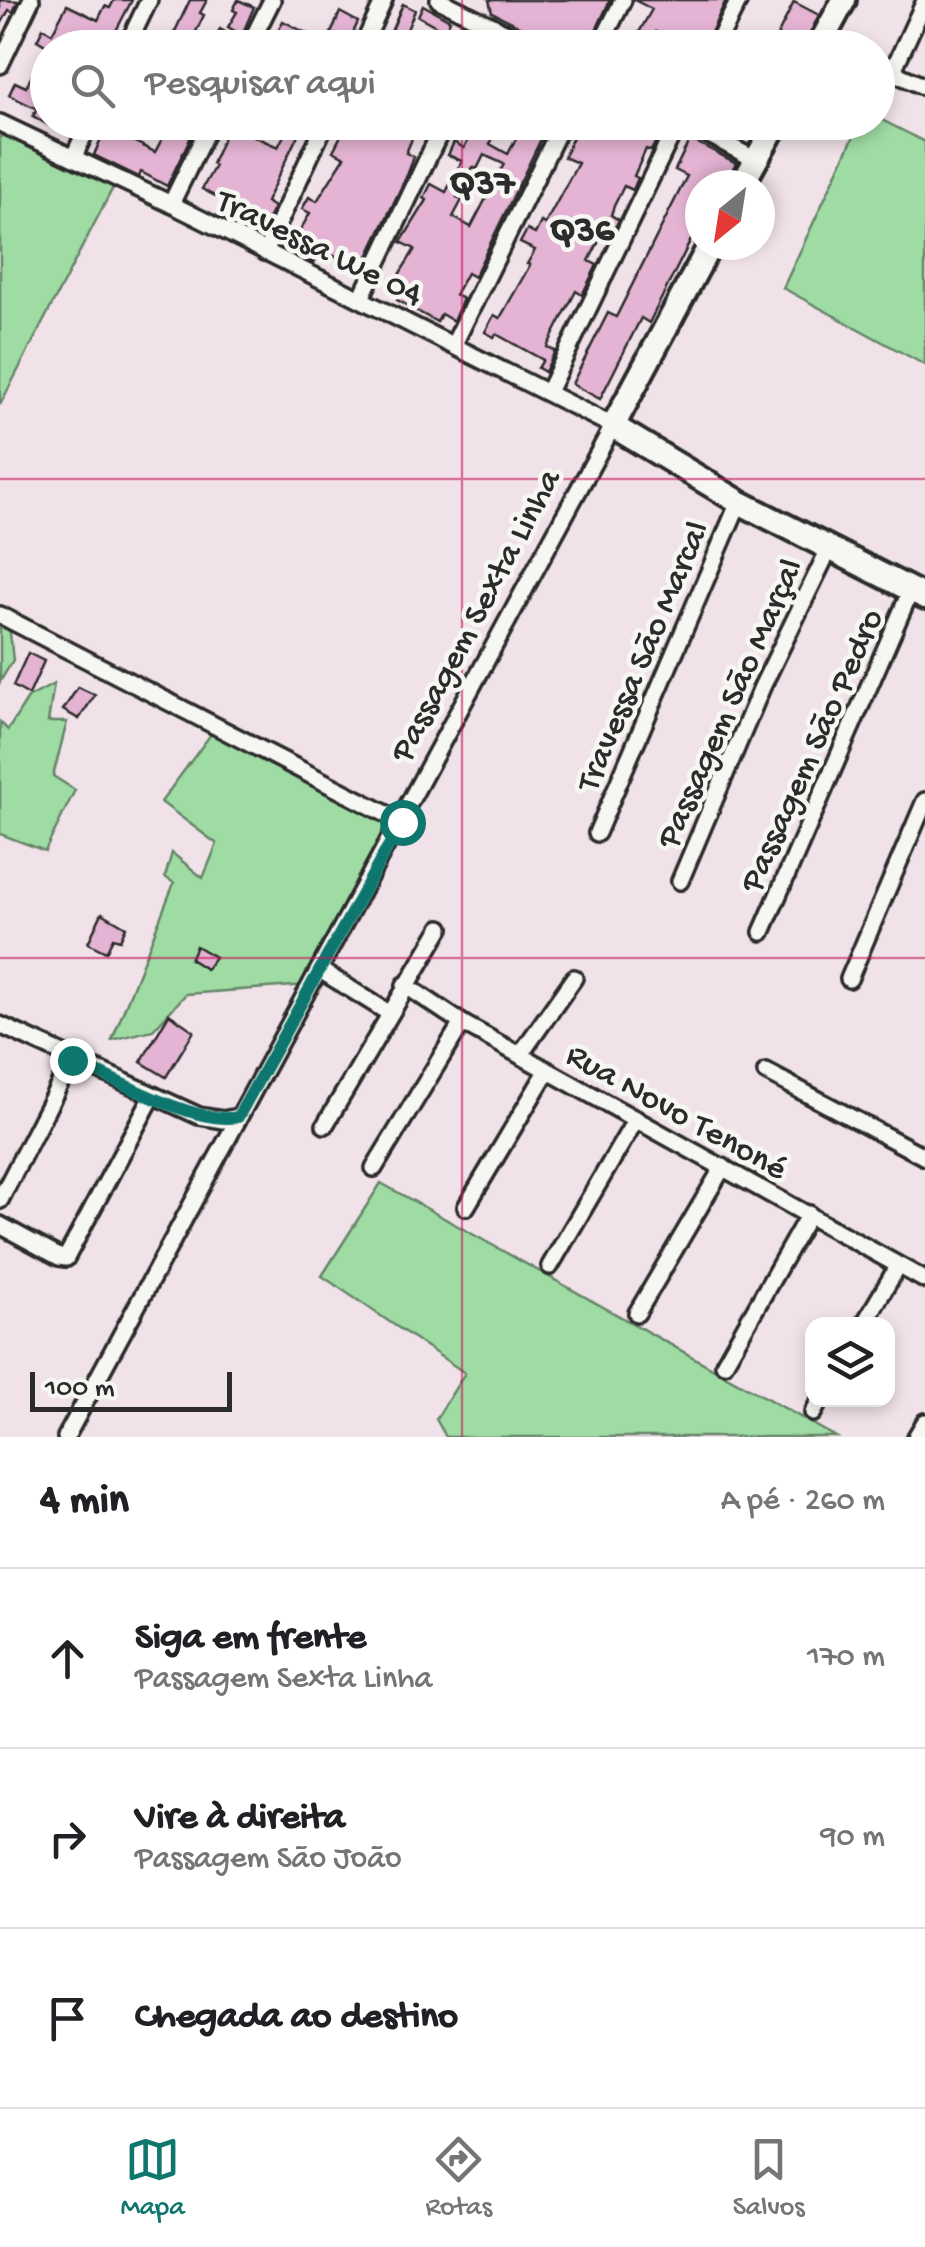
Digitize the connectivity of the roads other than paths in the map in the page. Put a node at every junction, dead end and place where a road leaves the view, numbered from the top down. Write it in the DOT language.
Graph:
graph roads {
  1 [pos="31,0"];
  2 [pos="150,0"];
  3 [pos="272,0"];
  4 [pos="384,0"];
  5 [pos="440,0"];
  6 [pos="623,0"];
  7 [pos="739,0"];
  8 [pos="844,0"];
  9 [pos="925,1"];
  10 [pos="491,25"];
  11 [pos="135,30"];
  12 [pos="257,30"];
  13 [pos="370,30"];
  14 [pos="489,30"];
  15 [pos="501,30"];
  16 [pos="608,30"];
  17 [pos="725,30"];
  18 [pos="828,30"];
  19 [pos="895,61"];
  20 [pos="0,65"];
  21 [pos="895,69"];
  22 [pos="925,88"];
  23 [pos="0,122"];
  24 [pos="30,136"];
  25 [pos="39,140"];
  26 [pos="82,140"];
  27 [pos="203,140"];
  28 [pos="318,140"];
  29 [pos="436,140"];
  30 [pos="553,140"];
  31 [pos="673,140"];
  32 [pos="717,140"];
  33 [pos="767,140"];
  34 [pos="74,156"];
  35 [pos="756,160"];
  36 [pos="750,170"];
  37 [pos="172,204"];
  38 [pos="265,252"];
  39 [pos="702,260"];
  40 [pos="361,298"];
  41 [pos="454,344"];
  42 [pos="548,392"];
  43 [pos="613,426"];
  44 [pos="739,502"];
  45 [pos="830,547"];
  46 [pos="918,594"];
  47 [pos="0,616"];
  48 [pos="925,802"];
  49 [pos="402,822"];
  50 [pos="597,833"];
  51 [pos="680,882"];
  52 [pos="441,928"];
  53 [pos="762,932"];
  54 [pos="320,970"];
  55 [pos="574,978"];
  56 [pos="849,979"];
  57 [pos="405,986"];
  58 [pos="389,1013"];
  59 [pos="462,1024"];
  60 [pos="0,1026"];
  61 [pos="520,1056"];
  62 [pos="72,1060"];
  63 [pos="547,1072"];
  64 [pos="766,1072"];
  65 [pos="153,1096"];
  66 [pos="238,1117"];
  67 [pos="636,1119"];
  68 [pos="325,1125"];
  69 [pos="925,1157"];
  70 [pos="723,1167"];
  71 [pos="374,1168"];
  72 [pos="0,1200"];
  73 [pos="466,1207"];
  74 [pos="809,1214"];
  75 [pos="0,1225"];
  76 [pos="550,1266"];
  77 [pos="898,1266"];
  78 [pos="925,1280"];
  79 [pos="637,1313"];
  80 [pos="868,1317"];
  81 [pos="724,1364"];
  82 [pos="925,1422"];
  83 [pos="66,1437"];
  84 [pos="916,1437"];
  1 -- 20 [label="street"];
  2 -- 11 [label="street"];
  3 -- 12 [label="street"];
  4 -- 13 [label="street"];
  5 -- 10 [label="street"];
  6 -- 16 [label="street"];
  7 -- 17 [label="street"];
  8 -- 18 [label="street"];
  9 -- 19 [label="street"];
  10 -- 14 [label="street"];
  10 -- 15 [label="street"];
  21 -- 22 [label="street"];
  23 -- 24 [label="street, Travessa We 04"];
  25 -- 34 [label="street, Travessa We 04"];
  26 -- 34 [label="street"];
  27 -- 37 [label="street"];
  28 -- 38 [label="street"];
  29 -- 40 [label="street"];
  30 -- 41 [label="street"];
  31 -- 42 [label="street"];
  32 -- 35 [label="street"];
  33 -- 35 [label="street"];
  34 -- 37 [label="street, Travessa We 04"];
  35 -- 36 [label="street"];
  37 -- 38 [label="street, Travessa We 04"];
  38 -- 40 [label="street, Travessa We 04"];
  39 -- 43 [label="street, Passagem Sexta Linha"];
  40 -- 41 [label="street, Travessa We 04"];
  41 -- 42 [label="street, Travessa We 04"];
  42 -- 43 [label="street, Travessa We 04"];
  43 -- 44 [label="street"];
  43 -- 49 [label="street, Passagem Sexta Linha"];
  44 -- 45 [label="street"];
  44 -- 50 [label="street, Travessa São Marcal"];
  45 -- 46 [label="street"];
  45 -- 51 [label="street, Passagem São Marçal"];
  46 -- 53 [label="street, Passagem São Pedro"];
  47 -- 49 [label="street"];
  48 -- 56 [label="street"];
  49 -- 54 [label="street, Passagem Sexta Linha"];
  52 -- 57 [label="street"];
  54 -- 58 [label="street"];
  54 -- 66 [label="street, Passagem Sexta Linha"];
  55 -- 61 [label="street"];
  57 -- 58 [label="street"];
  57 -- 59 [label="street, Rua Novo Tenoné"];
  58 -- 68 [label="street"];
  59 -- 61 [label="street, Rua Novo Tenoné"];
  59 -- 71 [label="street"];
  60 -- 62 [label="street"];
  61 -- 63 [label="street, Rua Novo Tenoné"];
  62 -- 65 [label="street"];
  62 -- 72 [label="street"];
  63 -- 67 [label="street, Rua Novo Tenoné"];
  63 -- 73 [label="street"];
  64 -- 69 [label="street"];
  65 -- 66 [label="street"];
  65 -- 75 [label="street"];
  66 -- 83 [label="street, Passagem Sexta Linha"];
  67 -- 70 [label="street, Rua Novo Tenoné"];
  67 -- 76 [label="street"];
  70 -- 74 [label="street, Rua Novo Tenoné"];
  70 -- 79 [label="street"];
  74 -- 77 [label="street, Rua Novo Tenoné"];
  74 -- 81 [label="street"];
  77 -- 78 [label="street, Rua Novo Tenoné"];
  77 -- 80 [label="street"];
  82 -- 84 [label="street"];
}
